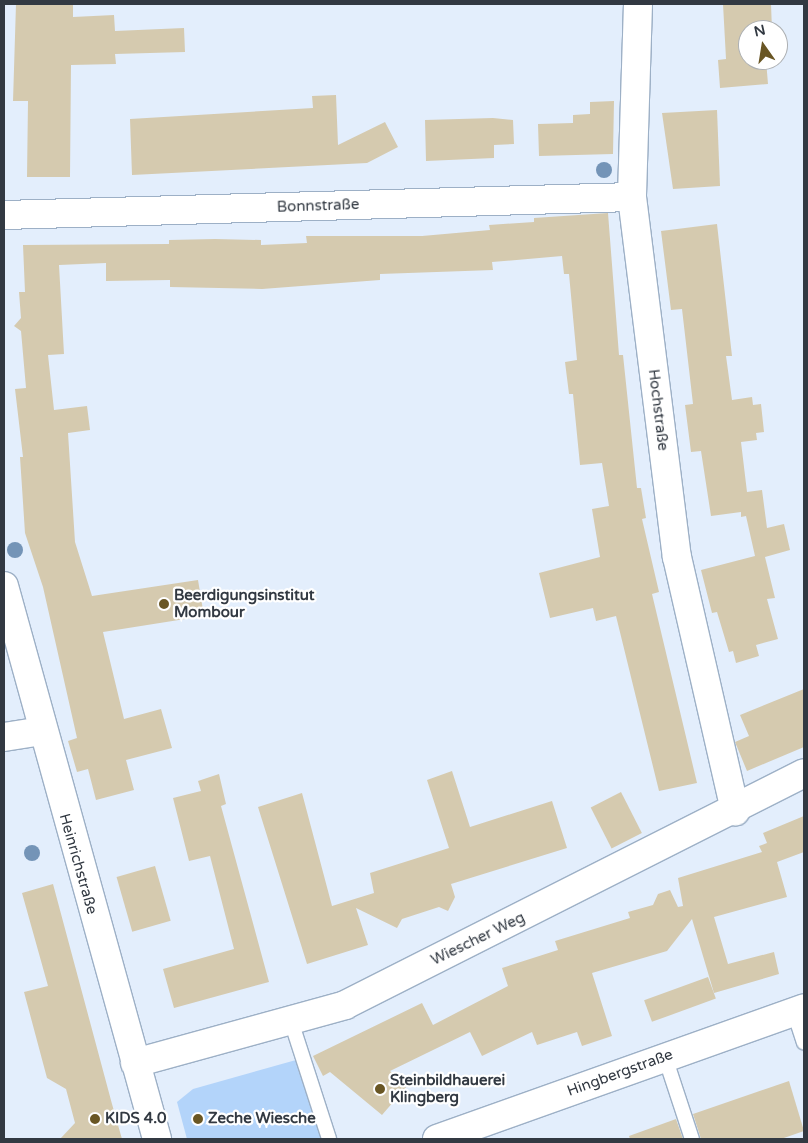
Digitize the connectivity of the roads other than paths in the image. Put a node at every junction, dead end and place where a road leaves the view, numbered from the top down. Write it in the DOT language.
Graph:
graph roads {
  1 [pos="638,4"];
  2 [pos="632,197"];
  3 [pos="4,215"];
  4 [pos="4,586"];
  5 [pos="41,731"];
  6 [pos="4,737"];
  7 [pos="804,773"];
  8 [pos="735,811"];
  9 [pos="799,1010"];
  10 [pos="291,1021"];
  11 [pos="804,1042"];
  12 [pos="665,1057"];
  13 [pos="135,1063"];
  14 [pos="157,1139"];
  15 [pos="329,1139"];
  16 [pos="438,1139"];
  17 [pos="692,1139"];
  1 -- 2 [label="street, Hochstraße"];
  2 -- 3 [label="street, Bonnstraße"];
  2 -- 8 [label="street, Hochstraße"];
  4 -- 5 [label="street, Heinrichstraße"];
  5 -- 6 [label="street"];
  5 -- 13 [label="street, Heinrichstraße"];
  7 -- 8 [label="street, Wiescher Weg"];
  8 -- 10 [label="street, Wiescher Weg"];
  9 -- 11 [label="lane"];
  9 -- 12 [label="street, Hingbergstraße"];
  10 -- 13 [label="street, Wiescher Weg"];
  10 -- 15 [label="lane"];
  12 -- 16 [label="street, Hingbergstraße"];
  12 -- 17 [label="lane"];
  13 -- 14 [label="street, Heinrichstraße"];
}
